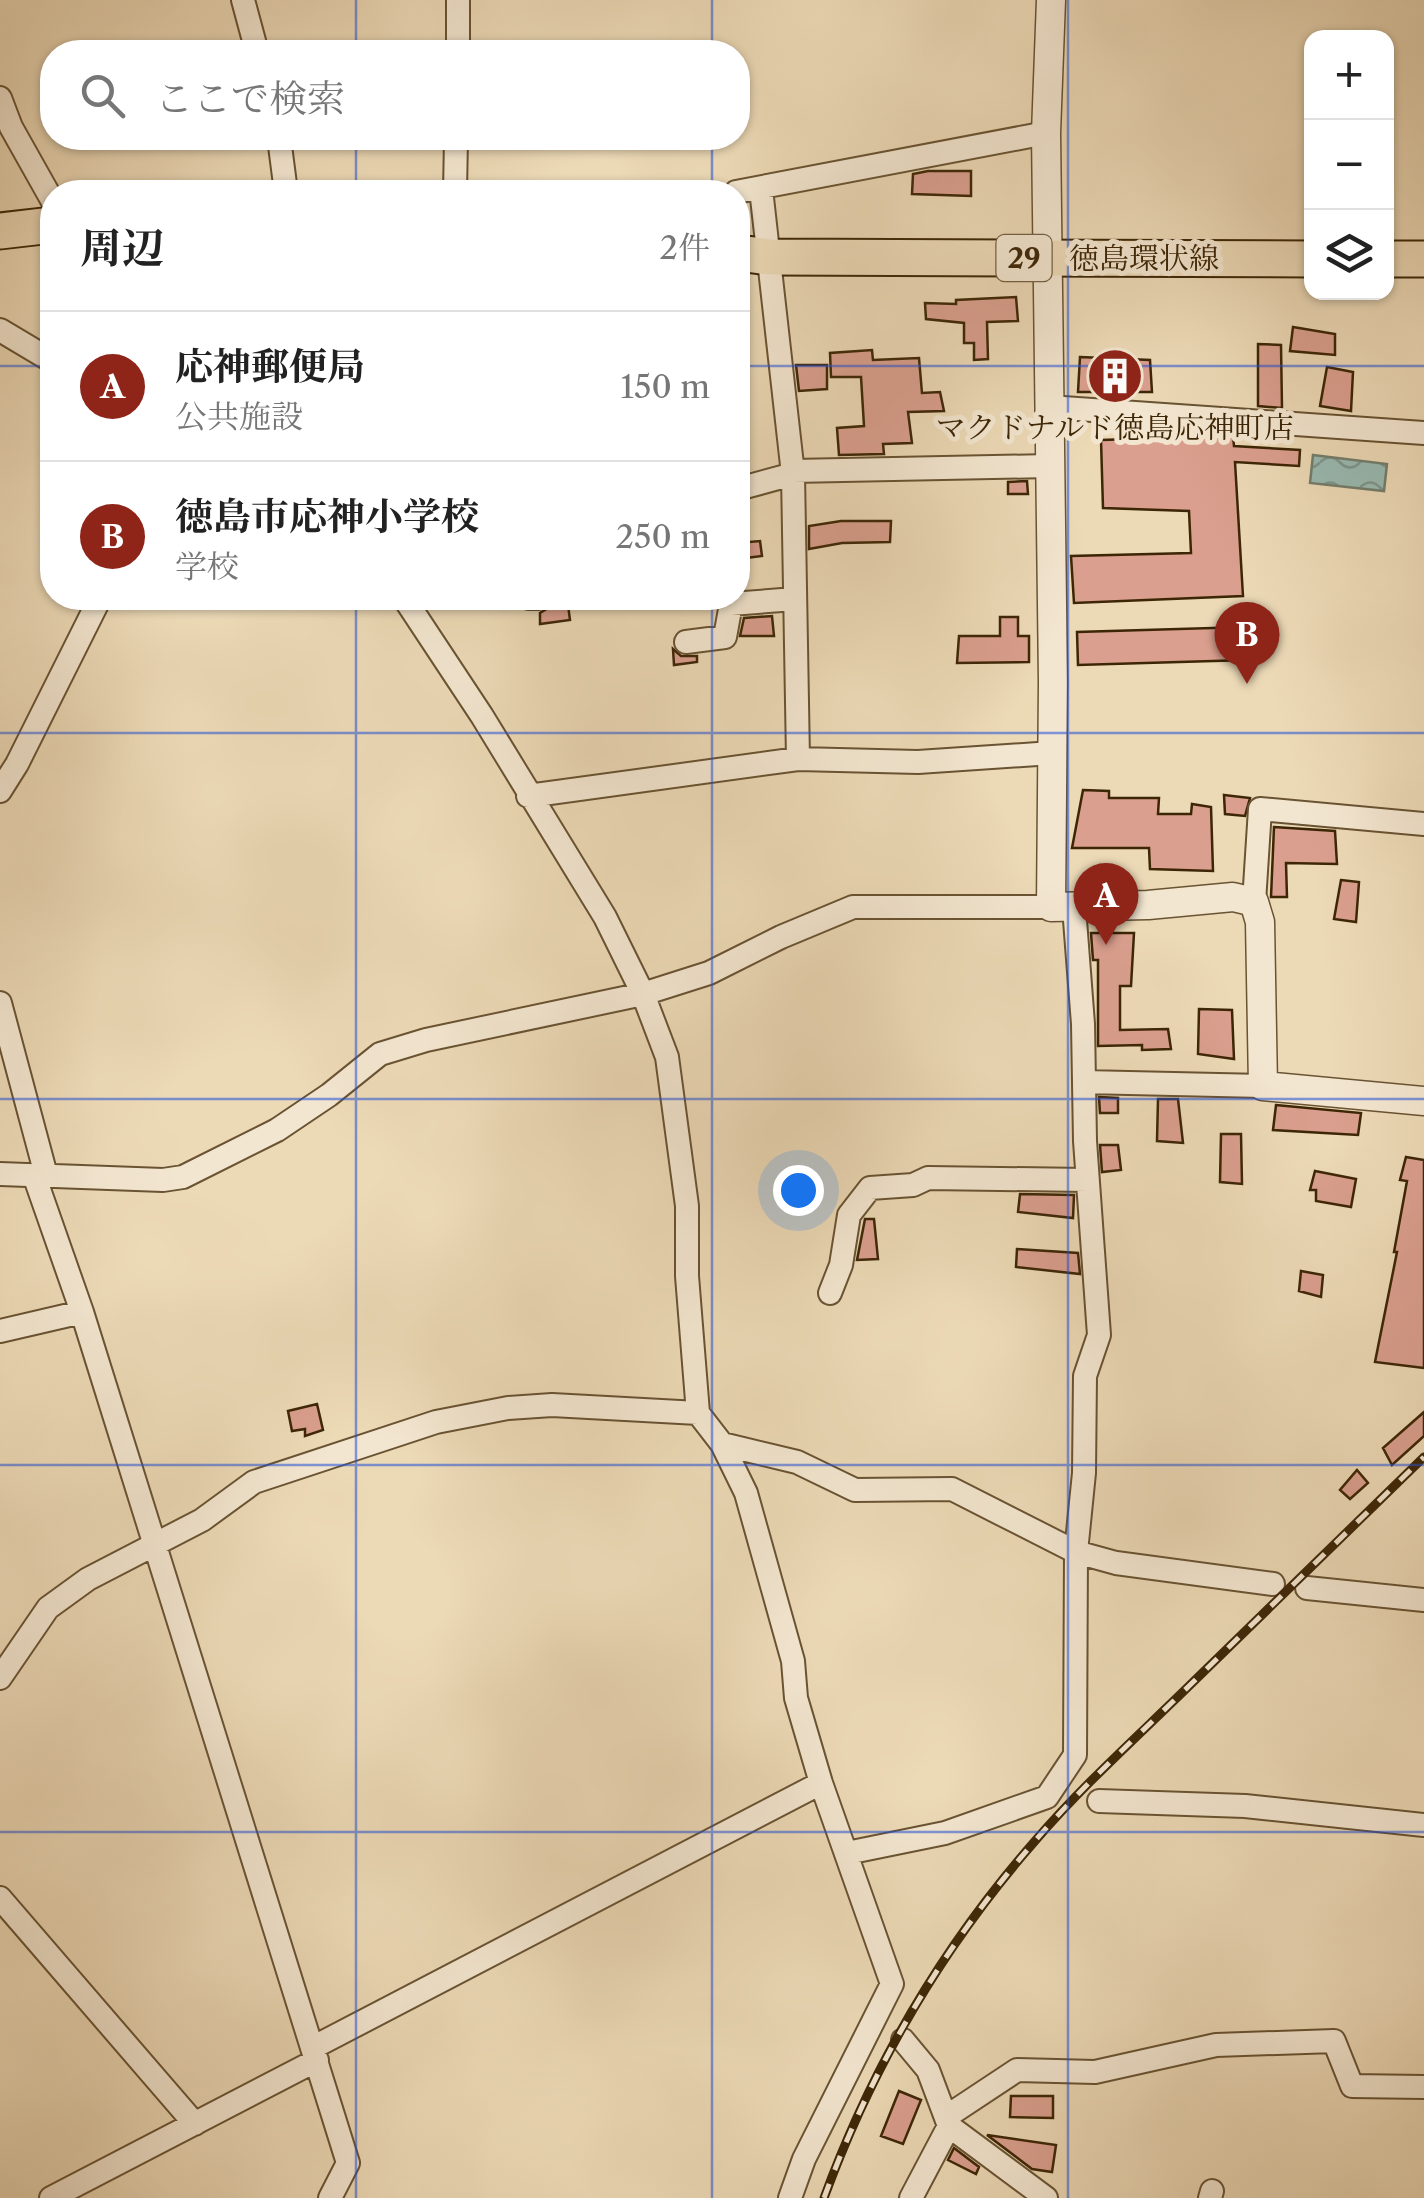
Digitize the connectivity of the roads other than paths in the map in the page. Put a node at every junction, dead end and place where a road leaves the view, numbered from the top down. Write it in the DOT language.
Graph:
graph roads {
  1 [pos="243,0"];
  2 [pos="458,0"];
  3 [pos="1051,0"];
  4 [pos="255,40"];
  5 [pos="458,40"];
  6 [pos="0,98"];
  7 [pos="1046,133"];
  8 [pos="281,150"];
  9 [pos="456,150"];
  10 [pos="40,180"];
  11 [pos="284,180"];
  12 [pos="455,180"];
  13 [pos="761,189"];
  14 [pos="750,190"];
  15 [pos="40,226"];
  16 [pos="0,231"];
  17 [pos="754,255"];
  18 [pos="1047,259"];
  19 [pos="1304,259"];
  20 [pos="1394,259"];
  21 [pos="1424,259"];
  22 [pos="0,330"];
  23 [pos="40,354"];
  24 [pos="1049,407"];
  25 [pos="1424,432"];
  26 [pos="1049,466"];
  27 [pos="793,473"];
  28 [pos="750,486"];
  29 [pos="796,599"];
  30 [pos="750,603"];
  31 [pos="94,610"];
  32 [pos="412,610"];
  33 [pos="730,610"];
  34 [pos="686,642"];
  35 [pos="1052,753"];
  36 [pos="798,759"];
  37 [pos="0,791"];
  38 [pos="528,796"];
  39 [pos="1424,824"];
  40 [pos="1254,902"];
  41 [pos="1063,907"];
  42 [pos="643,994"];
  43 [pos="0,1003"];
  44 [pos="1084,1082"];
  45 [pos="1263,1086"];
  46 [pos="1424,1101"];
  47 [pos="0,1174"];
  48 [pos="41,1175"];
  49 [pos="1087,1180"];
  50 [pos="830,1293"];
  51 [pos="82,1312"];
  52 [pos="0,1331"];
  53 [pos="698,1413"];
  54 [pos="722,1444"];
  55 [pos="154,1544"];
  56 [pos="1076,1552"];
  57 [pos="1273,1584"];
  58 [pos="1307,1588"];
  59 [pos="1424,1600"];
  60 [pos="0,1678"];
  61 [pos="821,1783"];
  62 [pos="1099,1801"];
  63 [pos="1424,1824"];
  64 [pos="847,1854"];
  65 [pos="0,1898"];
  66 [pos="888,2033"];
  67 [pos="314,2054"];
  68 [pos="1424,2087"];
  69 [pos="947,2122"];
  70 [pos="195,2124"];
  71 [pos="51,2198"];
  72 [pos="330,2198"];
  73 [pos="790,2198"];
  74 [pos="912,2198"];
  75 [pos="1046,2198"];
  1 -- 4 [label="street"];
  2 -- 5 [label="street"];
  3 -- 7 [label="street"];
  6 -- 10 [label="street"];
  7 -- 13 [label="street"];
  7 -- 18 [label="street"];
  8 -- 11 [label="street"];
  9 -- 12 [label="street"];
  13 -- 14 [label="street"];
  13 -- 17 [label="street"];
  15 -- 16 [label="main road"];
  17 -- 18 [label="main road, 徳島環状線 / 29"];
  17 -- 27 [label="street"];
  18 -- 19 [label="main road, 徳島環状線 / 29"];
  18 -- 24 [label="street"];
  20 -- 21 [label="main road"];
  22 -- 23 [label="street"];
  24 -- 25 [label="street"];
  24 -- 26 [label="street"];
  26 -- 27 [label="street"];
  26 -- 35 [label="street"];
  27 -- 28 [label="street"];
  27 -- 29 [label="street"];
  29 -- 30 [label="street"];
  29 -- 36 [label="street"];
  31 -- 37 [label="street"];
  32 -- 38 [label="street"];
  33 -- 34 [label="street"];
  35 -- 36 [label="street"];
  35 -- 41 [label="street"];
  36 -- 38 [label="street"];
  38 -- 42 [label="street"];
  39 -- 40 [label="street"];
  40 -- 41 [label="street"];
  40 -- 45 [label="street"];
  41 -- 42 [label="street"];
  41 -- 44 [label="street"];
  42 -- 48 [label="street"];
  42 -- 53 [label="street"];
  43 -- 48 [label="street"];
  44 -- 45 [label="street"];
  44 -- 49 [label="street"];
  45 -- 46 [label="street"];
  47 -- 48 [label="street"];
  48 -- 51 [label="street"];
  49 -- 50 [label="street"];
  49 -- 56 [label="street"];
  51 -- 52 [label="street"];
  51 -- 55 [label="street"];
  53 -- 54 [label="street"];
  53 -- 55 [label="street"];
  54 -- 56 [label="street"];
  54 -- 61 [label="street"];
  55 -- 60 [label="street"];
  55 -- 67 [label="street"];
  56 -- 57 [label="street"];
  56 -- 64 [label="street"];
  58 -- 59 [label="street"];
  61 -- 64 [label="street"];
  61 -- 67 [label="street"];
  62 -- 63 [label="street"];
  64 -- 66 [label="street"];
  65 -- 70 [label="street"];
  66 -- 69 [label="street"];
  66 -- 73 [label="street"];
  67 -- 70 [label="street"];
  67 -- 72 [label="street"];
  68 -- 69 [label="street"];
  69 -- 74 [label="street"];
  69 -- 75 [label="street"];
  70 -- 71 [label="street"];
}
